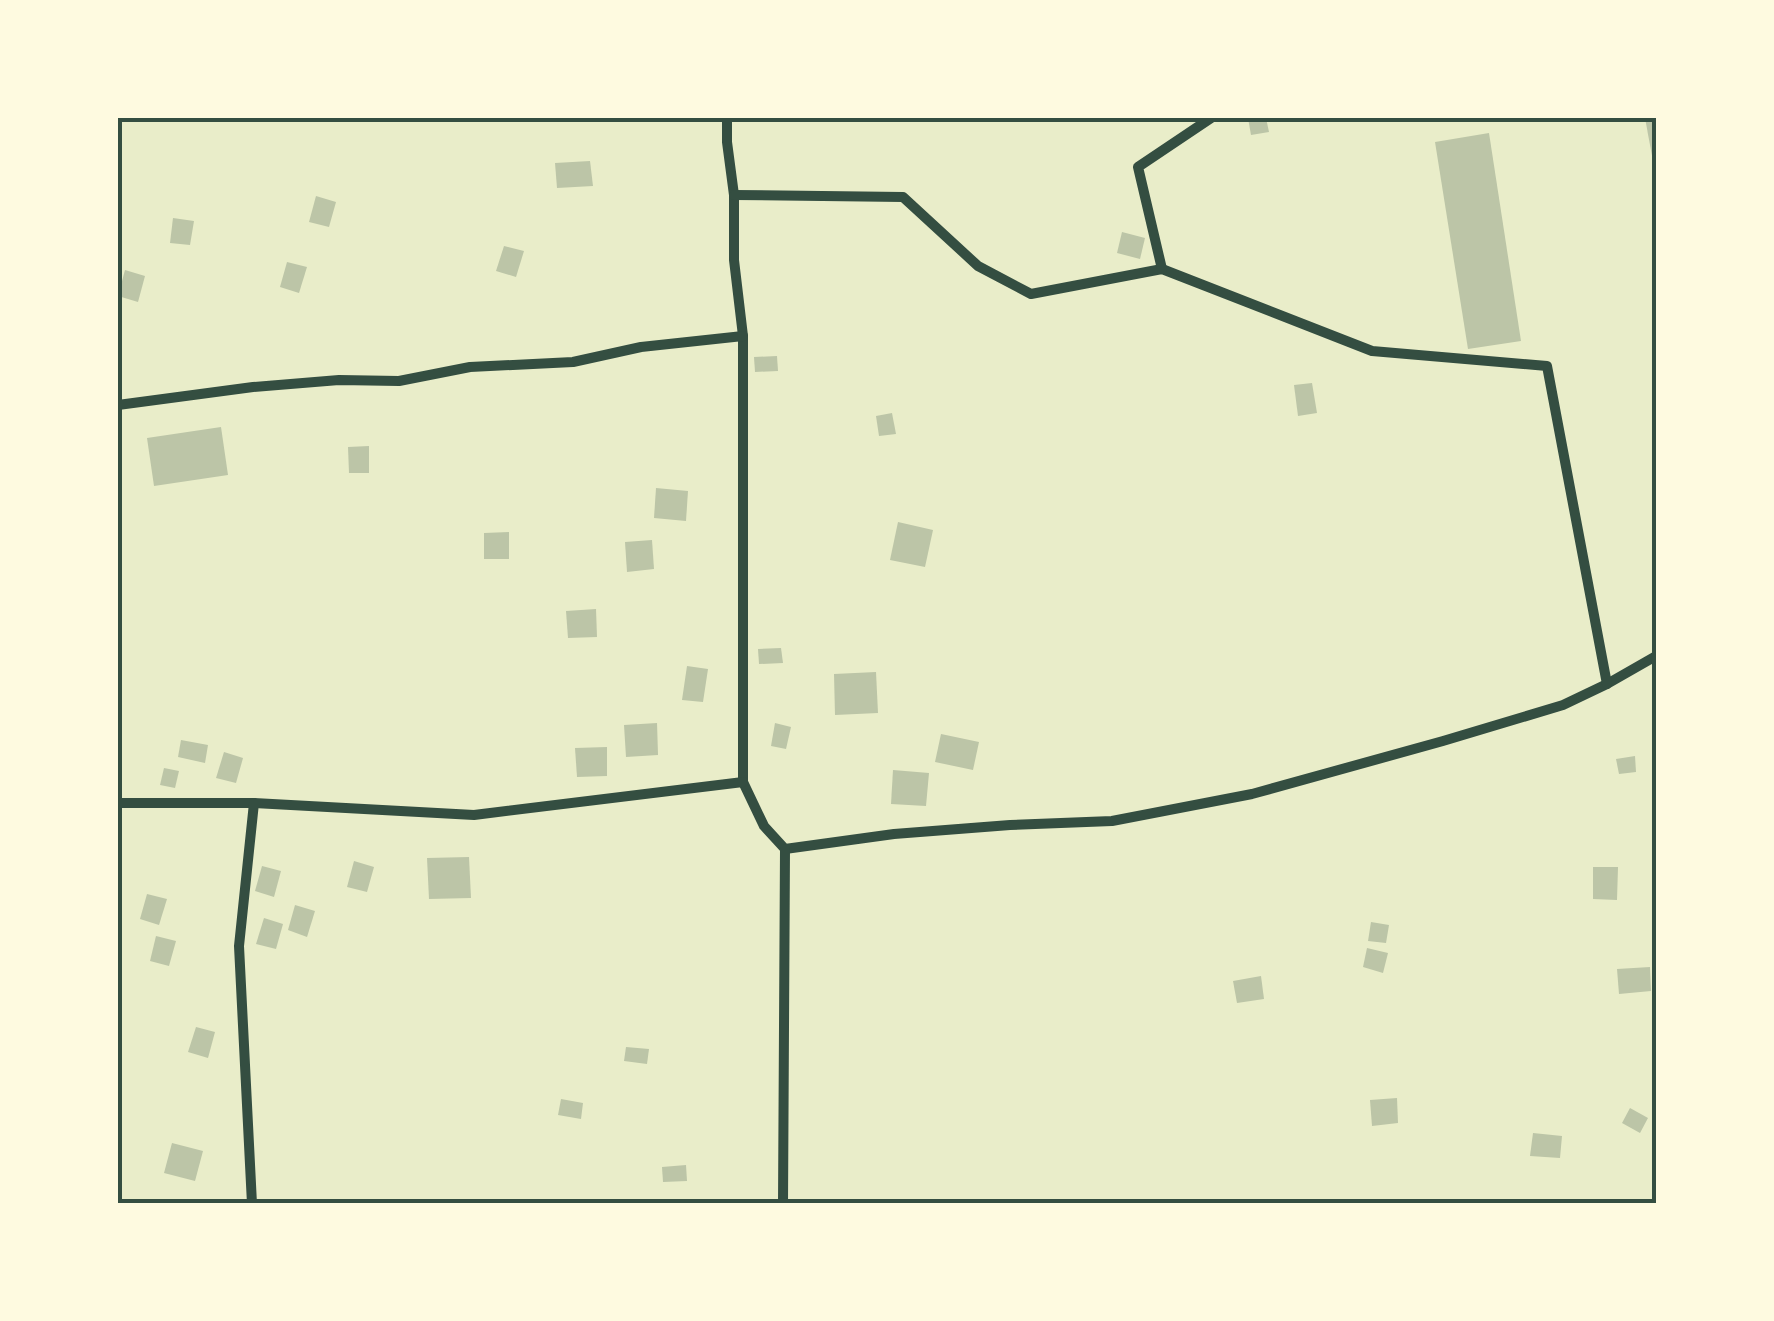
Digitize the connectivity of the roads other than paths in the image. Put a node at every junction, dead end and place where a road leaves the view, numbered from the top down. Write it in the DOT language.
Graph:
graph roads {
  1 [pos="726,118"];
  2 [pos="1211,118"];
  3 [pos="734,195"];
  4 [pos="1162,269"];
  5 [pos="743,336"];
  6 [pos="118,405"];
  7 [pos="1656,656"];
  8 [pos="1607,684"];
  9 [pos="743,782"];
  10 [pos="118,803"];
  11 [pos="254,803"];
  12 [pos="785,849"];
  13 [pos="252,1204"];
  14 [pos="783,1204"];
  1 -- 3 [label="street"];
  2 -- 4 [label="street"];
  3 -- 4 [label="street"];
  3 -- 5 [label="street"];
  4 -- 8 [label="street"];
  5 -- 6 [label="street"];
  5 -- 9 [label="street"];
  7 -- 8 [label="street"];
  8 -- 12 [label="street"];
  9 -- 11 [label="street"];
  9 -- 12 [label="street"];
  10 -- 11 [label="street"];
  11 -- 13 [label="street"];
  12 -- 14 [label="street"];
}
